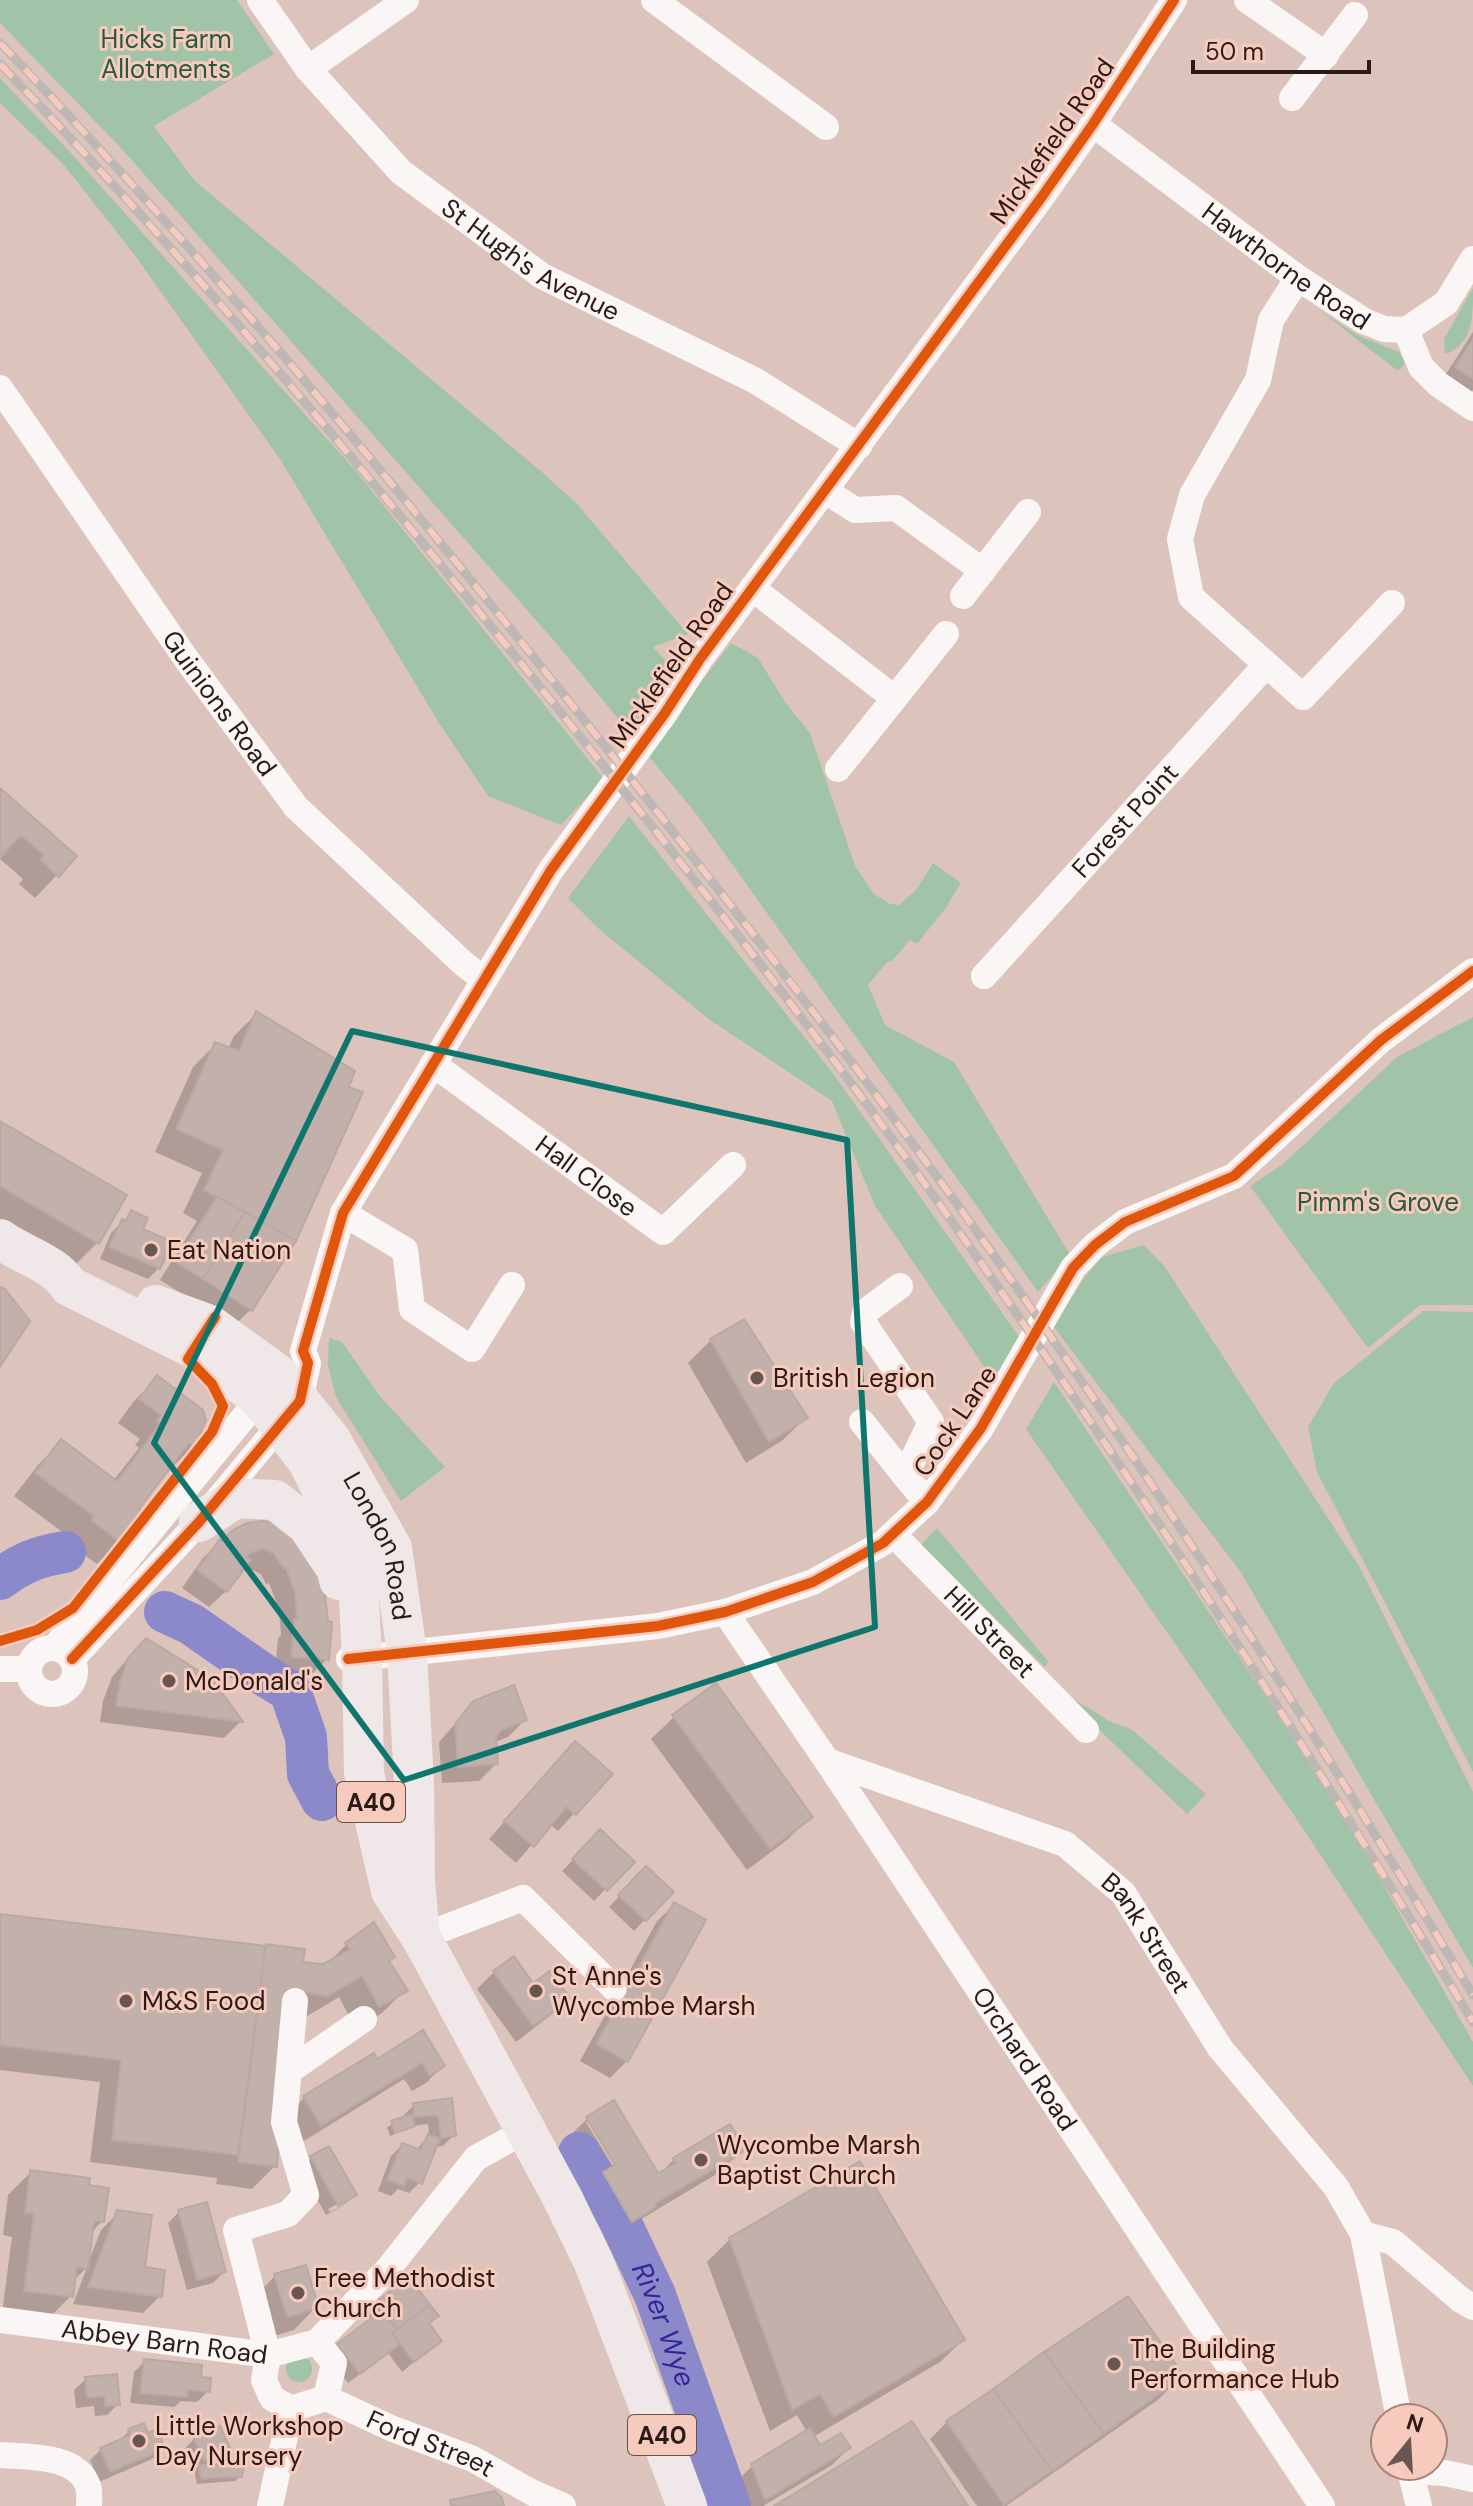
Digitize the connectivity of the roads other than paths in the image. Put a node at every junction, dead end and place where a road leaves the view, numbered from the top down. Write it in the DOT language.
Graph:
graph roads {
  1 [pos="260,0"];
  2 [pos="406,0"];
  3 [pos="654,0"];
  4 [pos="1174,0"];
  5 [pos="1247,0"];
  6 [pos="1355,15"];
  7 [pos="1326,55"];
  8 [pos="308,69"];
  9 [pos="1292,98"];
  10 [pos="1093,124"];
  11 [pos="826,127"];
  12 [pos="1473,259"];
  13 [pos="1298,278"];
  14 [pos="1406,330"];
  15 [pos="0,388"];
  16 [pos="1473,408"];
  17 [pos="859,446"];
  18 [pos="826,491"];
  19 [pos="1028,512"];
  20 [pos="983,571"];
  21 [pos="752,588"];
  22 [pos="963,596"];
  23 [pos="1392,603"];
  24 [pos="946,634"];
  25 [pos="1266,665"];
  26 [pos="894,698"];
  27 [pos="838,769"];
  28 [pos="1473,971"];
  29 [pos="984,976"];
  30 [pos="484,979"];
  31 [pos="433,1064"];
  32 [pos="733,1165"];
  33 [pos="343,1213"];
  34 [pos="0,1239"];
  35 [pos="512,1285"];
  36 [pos="900,1286"];
  37 [pos="284,1390"];
  38 [pos="862,1422"];
  39 [pos="905,1476"];
  40 [pos="927,1502"];
  41 [pos="199,1522"];
  42 [pos="894,1535"];
  43 [pos="725,1612"];
  44 [pos="63,1654"];
  45 [pos="378,1656"];
  46 [pos="0,1669"];
  47 [pos="29,1669"];
  48 [pos="1086,1730"];
  49 [pos="827,1761"];
  50 [pos="391,1891"];
  51 [pos="421,1937"];
  52 [pos="614,1988"];
  53 [pos="295,2001"];
  54 [pos="364,2019"];
  55 [pos="289,2071"];
  56 [pos="525,2131"];
  57 [pos="1363,2234"];
  58 [pos="1473,2307"];
  59 [pos="0,2320"];
  60 [pos="317,2342"];
  61 [pos="268,2355"];
  62 [pos="326,2398"];
  63 [pos="1396,2402"];
  64 [pos="291,2409"];
  65 [pos="0,2455"];
  66 [pos="1449,2474"];
  67 [pos="1473,2479"];
  68 [pos="1413,2482"];
  69 [pos="535,2499"];
  70 [pos="89,2506"];
  71 [pos="270,2506"];
  72 [pos="563,2506"];
  73 [pos="687,2506"];
  74 [pos="1322,2506"];
  75 [pos="1419,2506"];
  1 -- 8 [label="street, St Hugh's Avenue"];
  2 -- 8 [label="street"];
  3 -- 11 [label="street"];
  4 -- 10 [label="street, Micklefield Road"];
  5 -- 7 [label="street"];
  6 -- 7 [label="street"];
  7 -- 9 [label="street"];
  8 -- 17 [label="street, St Hugh's Avenue"];
  10 -- 13 [label="street, Hawthorne Road"];
  10 -- 17 [label="street, Micklefield Road"];
  12 -- 14 [label="street, Hawthorne Road"];
  13 -- 14 [label="street, Hawthorne Road"];
  13 -- 25 [label="street"];
  14 -- 16 [label="street"];
  15 -- 30 [label="street, Guinions Road"];
  17 -- 18 [label="street, Micklefield Road"];
  18 -- 20 [label="street"];
  18 -- 21 [label="street, Micklefield Road"];
  19 -- 20 [label="street"];
  20 -- 22 [label="street"];
  21 -- 26 [label="street"];
  21 -- 30 [label="street, Micklefield Road"];
  23 -- 25 [label="street"];
  24 -- 26 [label="street"];
  25 -- 29 [label="street, Forest Point"];
  26 -- 27 [label="street"];
  28 -- 40 [label="street, Cock Lane"];
  30 -- 31 [label="street, Micklefield Road"];
  31 -- 32 [label="street, Hall Close"];
  31 -- 33 [label="street, Micklefield Road"];
  33 -- 35 [label="street"];
  33 -- 37 [label="street, Micklefield Road"];
  34 -- 37 [label="main road, London Road / A40"];
  36 -- 39 [label="street"];
  37 -- 41 [label="street"];
  37 -- 44 [label="street"];
  37 -- 45 [label="main road, London Road / A40"];
  38 -- 39 [label="street"];
  39 -- 40 [label="street"];
  40 -- 42 [label="street, Cock Lane"];
  41 -- 44 [label="street"];
  41 -- 45 [label="main road"];
  42 -- 43 [label="street, Cock Lane"];
  42 -- 48 [label="street, Hill Street"];
  43 -- 45 [label="street, Cock Lane"];
  43 -- 49 [label="street, Orchard Road"];
  44 -- 47 [label="street"];
  44 -- 47 [label="street"];
  45 -- 50 [label="main road, A40"];
  45 -- 50 [label="main road, London Road / A40"];
  45 -- 51 [label="main road, London Road / A40"];
  46 -- 47 [label="street"];
  49 -- 57 [label="street, Bank Street"];
  49 -- 74 [label="street, Orchard Road"];
  50 -- 51 [label="main road, London Road / A40"];
  51 -- 52 [label="street"];
  51 -- 56 [label="main road, A40"];
  53 -- 55 [label="street"];
  54 -- 55 [label="street"];
  55 -- 61 [label="street"];
  56 -- 60 [label="street"];
  56 -- 73 [label="main road, A40"];
  57 -- 58 [label="street"];
  57 -- 63 [label="street, Bank Street"];
  59 -- 61 [label="street, Abbey Barn Road"];
  60 -- 61 [label="street, Abbey Barn Road"];
  60 -- 62 [label="street"];
  61 -- 64 [label="street"];
  62 -- 64 [label="street"];
  62 -- 69 [label="street, Ford Street"];
  64 -- 71 [label="street"];
  65 -- 70 [label="street"];
  66 -- 67 [label="street"];
  68 -- 75 [label="street"];
  69 -- 72 [label="street, Ford Street"];
}
